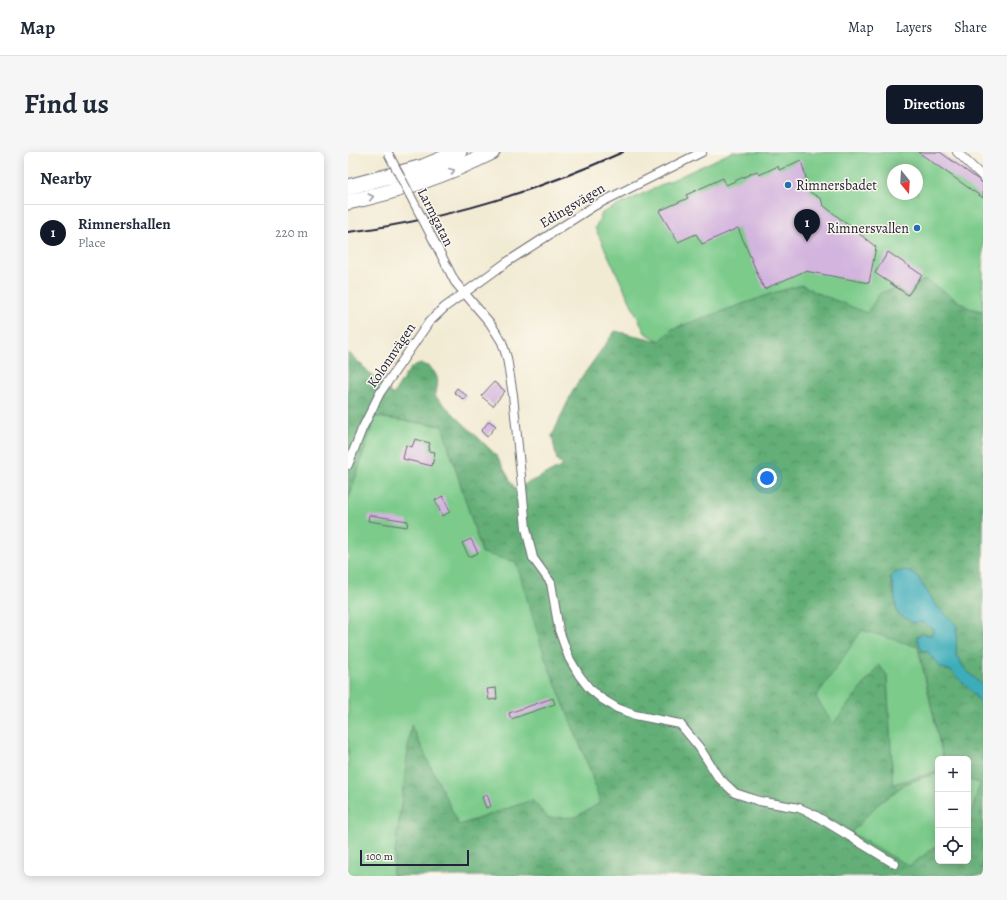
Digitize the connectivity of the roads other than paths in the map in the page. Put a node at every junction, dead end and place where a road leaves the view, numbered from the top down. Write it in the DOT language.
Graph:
graph roads {
  1 [pos="388,152"];
  2 [pos="459,152"];
  3 [pos="492,152"];
  4 [pos="702,152"];
  5 [pos="957,152"];
  6 [pos="983,177"];
  7 [pos="348,187"];
  8 [pos="348,202"];
  9 [pos="463,293"];
  10 [pos="348,465"];
  11 [pos="895,864"];
  1 -- 9 [label="street, Larmgatan, bridge"];
  2 -- 7 [label="highway"];
  8 -- 3 [label="highway, one-way"];
  4 -- 9 [label="street, Edingsvägen"];
  5 -- 6 [label="street"];
  9 -- 10 [label="street, Kolonnvägen"];
  9 -- 11 [label="street, Larmgatan"];
}
